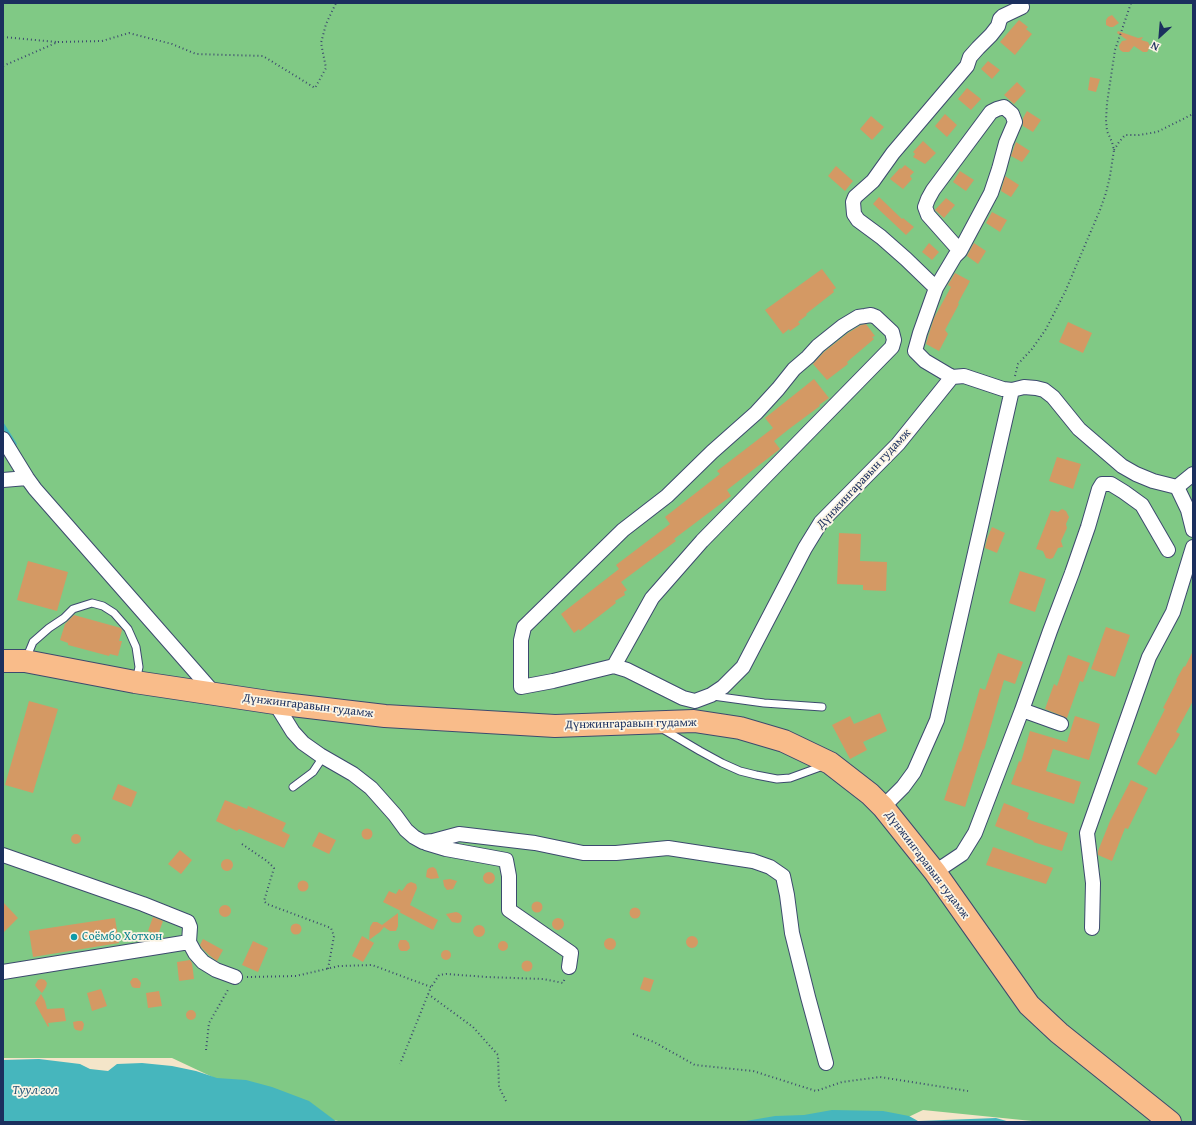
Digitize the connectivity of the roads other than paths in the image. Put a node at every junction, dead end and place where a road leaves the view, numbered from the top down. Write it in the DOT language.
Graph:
graph roads {
  1 [pos="1022,7"];
  2 [pos="960,251"];
  3 [pos="936,288"];
  4 [pos="952,377"];
  5 [pos="1012,390"];
  6 [pos="3,439"];
  7 [pos="1193,474"];
  8 [pos="27,478"];
  9 [pos="3,480"];
  10 [pos="1177,487"];
  11 [pos="1193,530"];
  12 [pos="1193,547"];
  13 [pos="1168,550"];
  14 [pos="3,661"];
  15 [pos="25,661"];
  16 [pos="614,666"];
  17 [pos="135,682"];
  18 [pos="214,694"];
  19 [pos="711,695"];
  20 [pos="275,703"];
  21 [pos="822,707"];
  22 [pos="1022,710"];
  23 [pos="695,711"];
  24 [pos="651,722"];
  25 [pos="1061,724"];
  26 [pos="323,757"];
  27 [pos="830,763"];
  28 [pos="293,787"];
  29 [pos="883,807"];
  30 [pos="423,842"];
  31 [pos="3,855"];
  32 [pos="935,872"];
  33 [pos="1092,928"];
  34 [pos="189,942"];
  35 [pos="569,968"];
  36 [pos="3,972"];
  37 [pos="235,977"];
  38 [pos="826,1063"];
  39 [pos="1170,1122"];
  1 -- 3 [label="street"];
  2 -- 2 [label="street"];
  2 -- 3 [label="street"];
  3 -- 4 [label="street"];
  4 -- 5 [label="street"];
  4 -- 19 [label="street, Дүнжингаравын гудамж"];
  5 -- 10 [label="street"];
  5 -- 29 [label="street"];
  6 -- 8 [label="street"];
  7 -- 10 [label="street"];
  8 -- 9 [label="street"];
  8 -- 18 [label="street"];
  10 -- 11 [label="street"];
  12 -- 33 [label="street"];
  13 -- 22 [label="street"];
  14 -- 15 [label="main road, Дүнжингаравын гудамж"];
  15 -- 17 [label="main road, Дүнжингаравын гудамж"];
  15 -- 17 [label="lane"];
  16 -- 16 [label="street"];
  16 -- 23 [label="street, Дүнжингаравын гудамж"];
  17 -- 18 [label="main road, Дүнжингаравын гудамж"];
  18 -- 20 [label="main road, Дүнжингаравын гудамж"];
  19 -- 21 [label="lane"];
  19 -- 23 [label="street, Дүнжингаравын гудамж"];
  20 -- 24 [label="main road, Дүнжингаравын гудамж"];
  20 -- 26 [label="street"];
  22 -- 25 [label="street"];
  22 -- 32 [label="street"];
  23 -- 24 [label="main road, Дүнжингаравын гудамж"];
  23 -- 27 [label="main road, Дүнжингаравын гудамж"];
  24 -- 27 [label="lane"];
  26 -- 28 [label="lane"];
  26 -- 30 [label="street"];
  27 -- 29 [label="main road, Дүнжингаравын гудамж"];
  29 -- 32 [label="main road, Дүнжингаравын гудамж"];
  30 -- 35 [label="street"];
  30 -- 38 [label="street"];
  31 -- 34 [label="street"];
  32 -- 39 [label="main road, Дүнжингаравын гудамж"];
  34 -- 36 [label="street"];
  34 -- 37 [label="street"];
}
